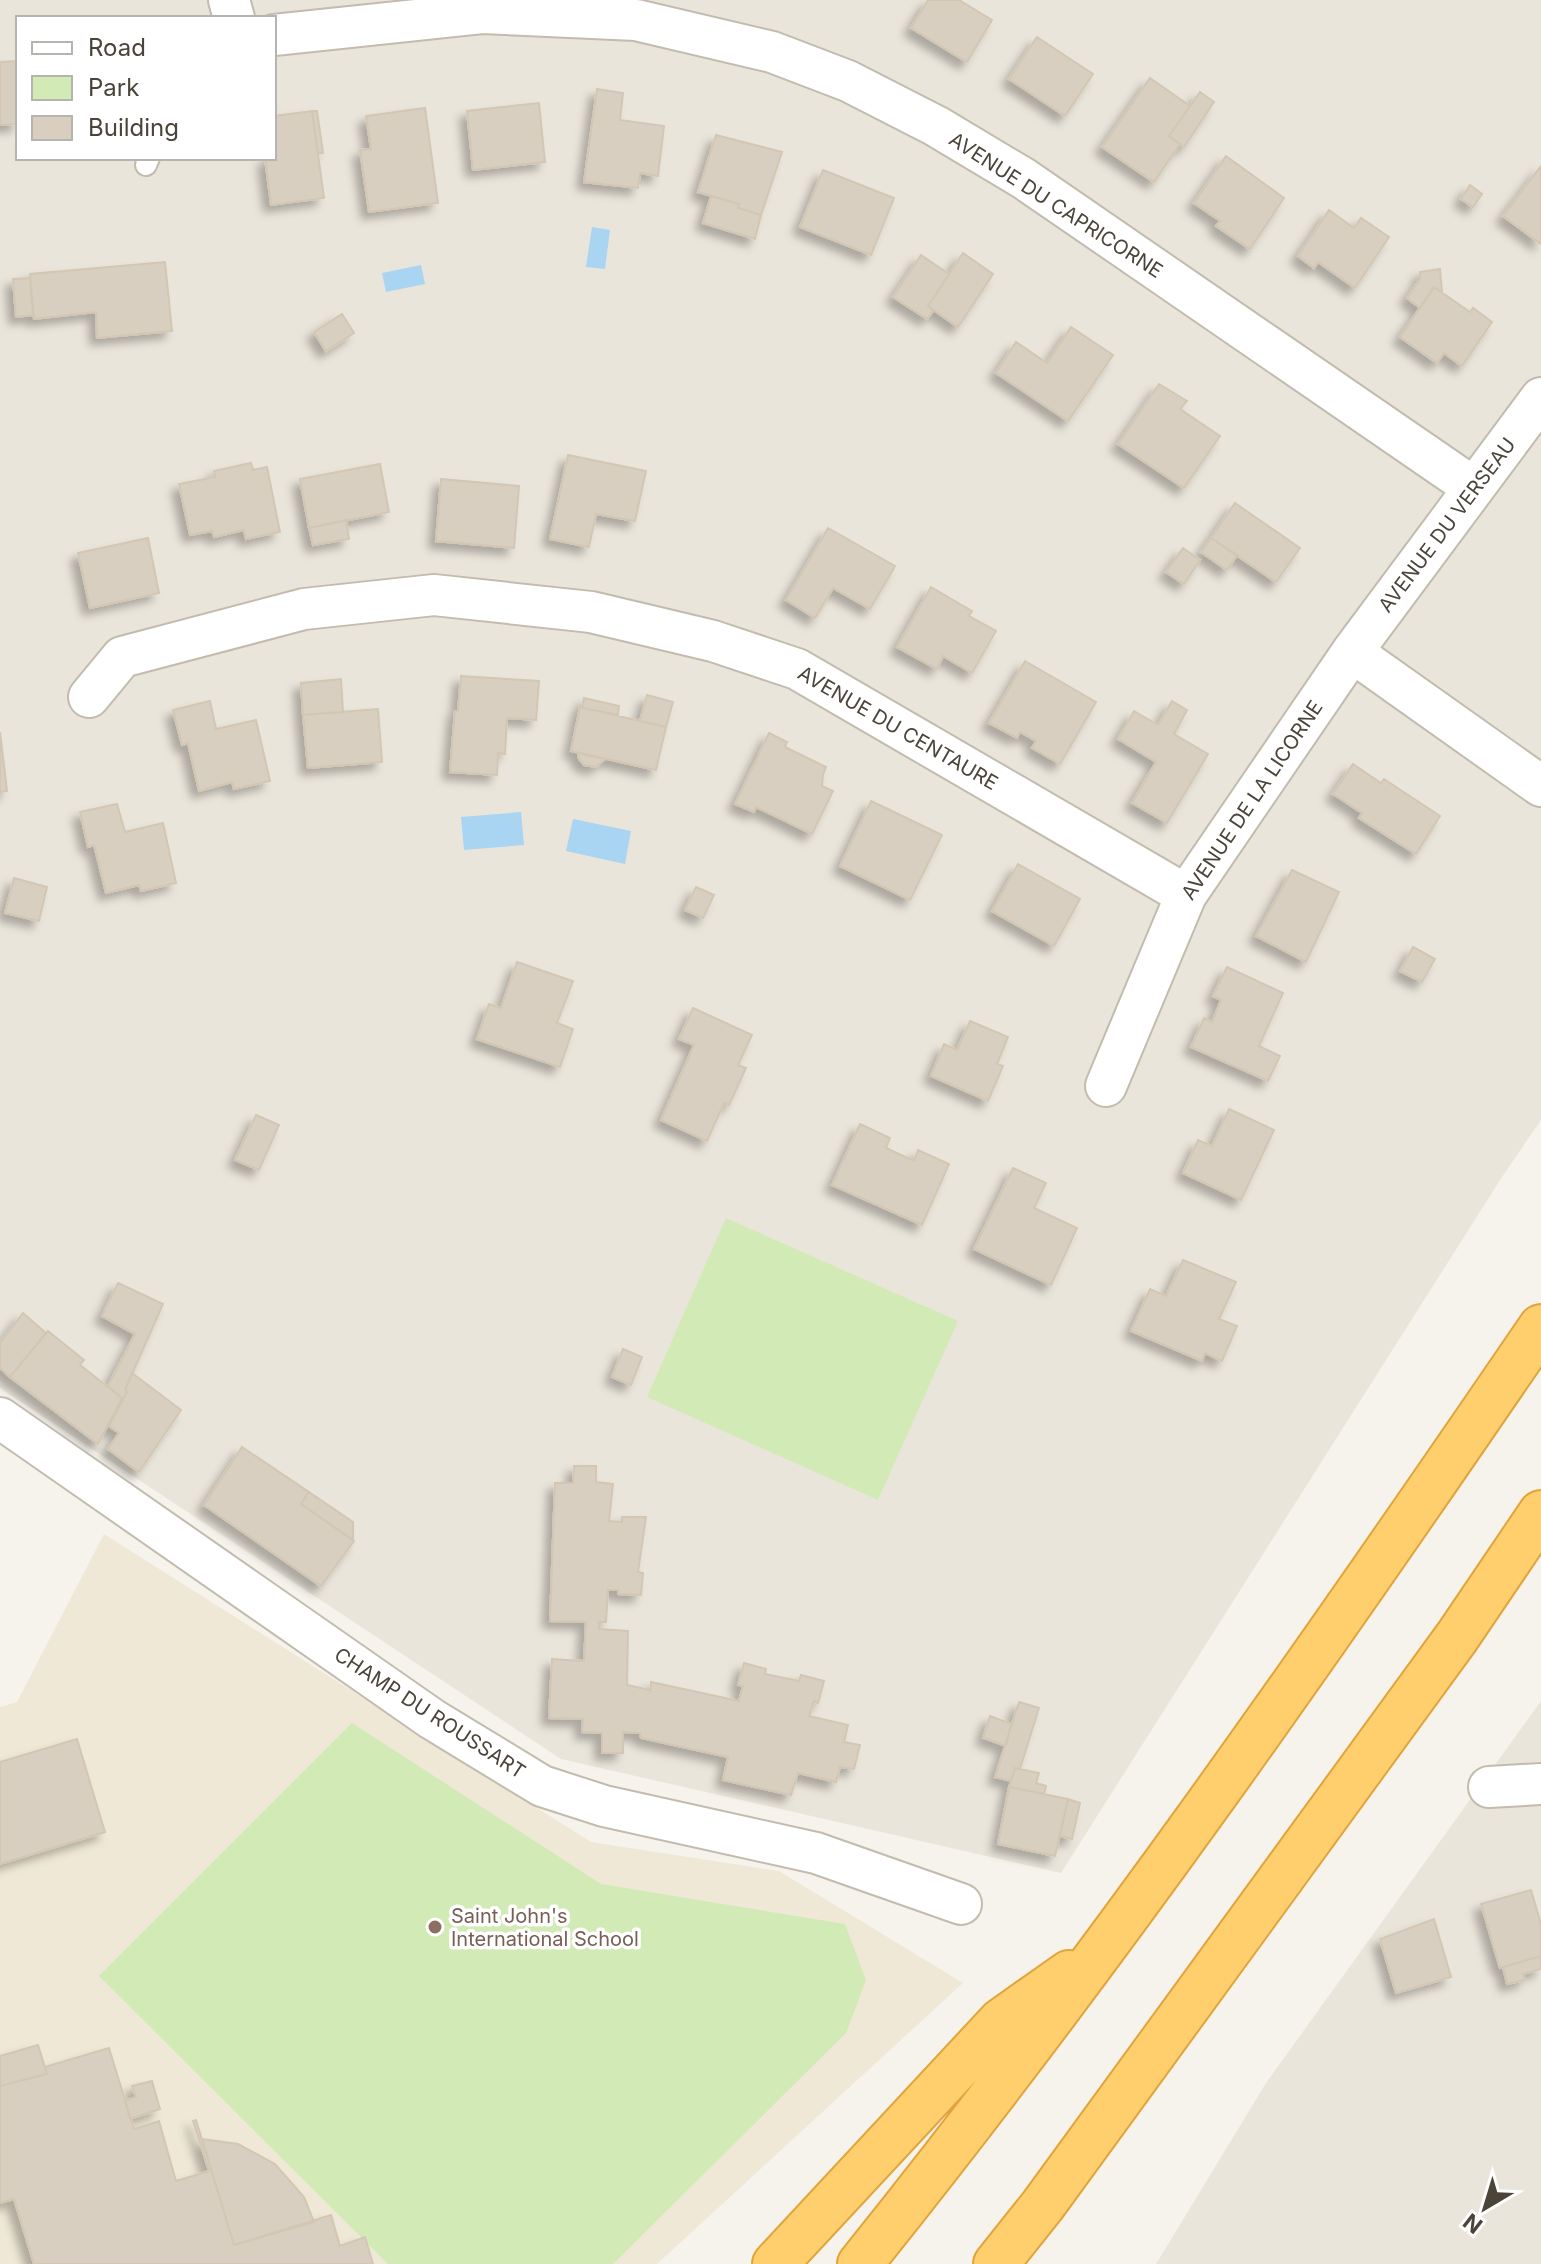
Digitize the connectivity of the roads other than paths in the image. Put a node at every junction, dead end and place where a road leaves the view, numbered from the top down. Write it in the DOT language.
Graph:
graph roads {
  1 [pos="303,0"];
  2 [pos="355,25"];
  3 [pos="276,35"];
  4 [pos="1541,398"];
  5 [pos="1474,488"];
  6 [pos="1352,652"];
  7 [pos="89,697"];
  8 [pos="1541,786"];
  9 [pos="1186,895"];
  10 [pos="1106,1086"];
  11 [pos="1541,1327"];
  12 [pos="0,1418"];
  13 [pos="1541,1513"];
  14 [pos="1541,1784"];
  15 [pos="1489,1787"];
  16 [pos="961,1904"];
  17 [pos="1107,1946"];
  18 [pos="1043,2205"];
  19 [pos="775,2264"];
  20 [pos="860,2264"];
  21 [pos="996,2264"];
  22 [pos="1038,2264"];
  1 -- 2 [label="street"];
  2 -- 3 [label="street, AVENUE DU CAPRICORNE"];
  2 -- 5 [label="street, AVENUE DU CAPRICORNE"];
  4 -- 5 [label="street, AVENUE DU VERSEAU"];
  5 -- 6 [label="street, AVENUE DU VERSEAU"];
  6 -- 8 [label="street"];
  6 -- 9 [label="street, AVENUE DE LA LICORNE"];
  7 -- 9 [label="street, AVENUE DU CENTAURE"];
  9 -- 10 [label="street, AVENUE DE LA LICORNE"];
  11 -- 17 [label="highway"];
  12 -- 16 [label="street, CHAMP DU ROUSSART"];
  13 -- 18 [label="highway"];
  14 -- 15 [label="street"];
  17 -- 19 [label="highway"];
  17 -- 20 [label="highway"];
  18 -- 21 [label="highway"];
  18 -- 22 [label="highway"];
}
